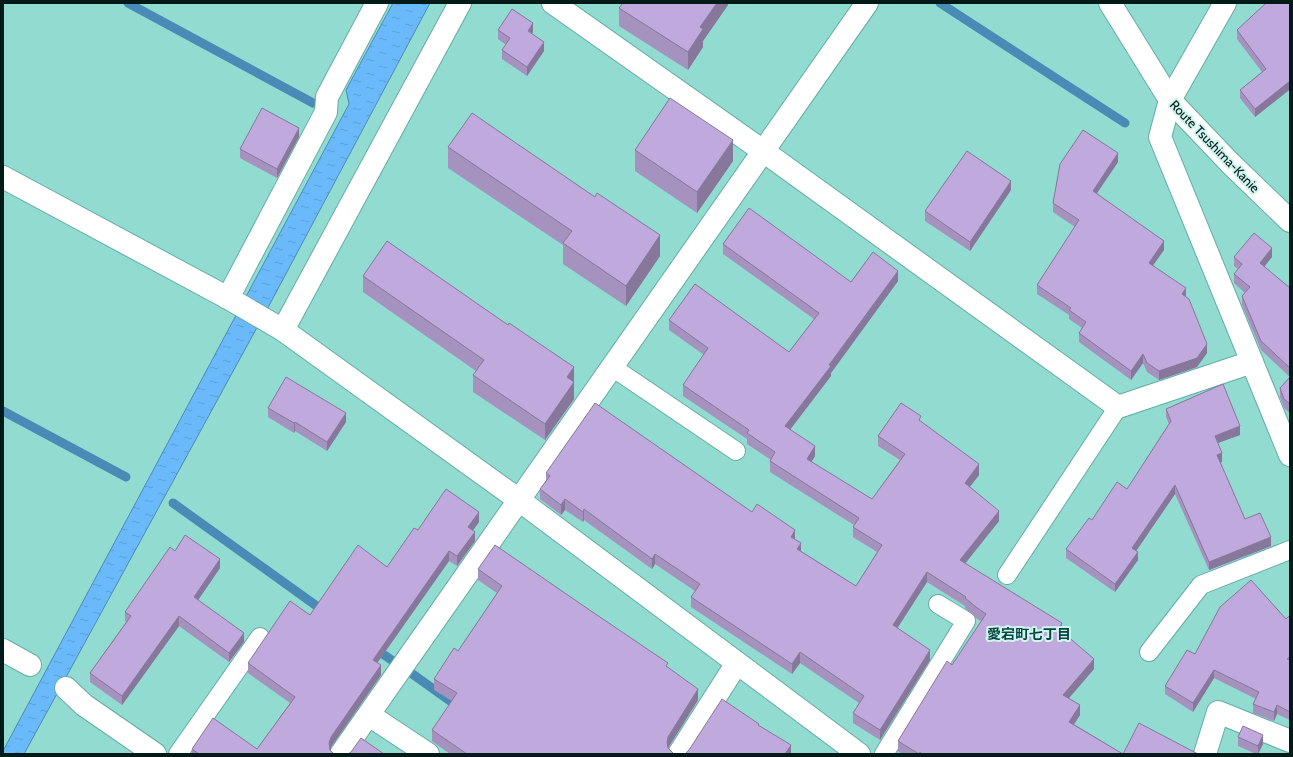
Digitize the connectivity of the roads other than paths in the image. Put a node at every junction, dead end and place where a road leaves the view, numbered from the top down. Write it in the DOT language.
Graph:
graph roads {
  1 [pos="377,3"];
  2 [pos="460,3"];
  3 [pos="553,3"];
  4 [pos="867,3"];
  5 [pos="1110,3"];
  6 [pos="1225,3"];
  7 [pos="1170,100"];
  8 [pos="763,151"];
  9 [pos="3,177"];
  10 [pos="1290,221"];
  11 [pos="231,300"];
  12 [pos="274,325"];
  13 [pos="1252,362"];
  14 [pos="612,367"];
  15 [pos="1118,407"];
  16 [pos="736,451"];
  17 [pos="1290,455"];
  18 [pos="519,500"];
  19 [pos="1290,550"];
  20 [pos="1006,575"];
  21 [pos="938,604"];
  22 [pos="260,637"];
  23 [pos="3,650"];
  24 [pos="1148,652"];
  25 [pos="737,663"];
  26 [pos="30,665"];
  27 [pos="66,688"];
  28 [pos="369,715"];
  29 [pos="1290,741"];
  30 [pos="155,754"];
  31 [pos="178,754"];
  32 [pos="341,754"];
  33 [pos="428,754"];
  34 [pos="679,754"];
  35 [pos="859,754"];
  36 [pos="884,754"];
  37 [pos="1205,754"];
  1 -- 11 [label="street"];
  2 -- 12 [label="street"];
  3 -- 8 [label="street"];
  4 -- 8 [label="street"];
  5 -- 7 [label="street, Route Tsushima-Kanie"];
  6 -- 7 [label="street"];
  7 -- 10 [label="street, Route Tsushima-Kanie"];
  7 -- 13 [label="street"];
  8 -- 14 [label="street"];
  8 -- 15 [label="street"];
  9 -- 11 [label="street"];
  11 -- 12 [label="street"];
  12 -- 18 [label="street"];
  13 -- 15 [label="street"];
  13 -- 17 [label="street"];
  14 -- 16 [label="lane"];
  14 -- 18 [label="street"];
  15 -- 20 [label="lane"];
  18 -- 25 [label="street"];
  18 -- 28 [label="street"];
  19 -- 24 [label="lane"];
  21 -- 36 [label="lane"];
  22 -- 31 [label="lane"];
  23 -- 26 [label="street"];
  25 -- 34 [label="street"];
  25 -- 35 [label="street"];
  27 -- 30 [label="street"];
  28 -- 32 [label="street"];
  28 -- 33 [label="street"];
  29 -- 37 [label="street"];
}
